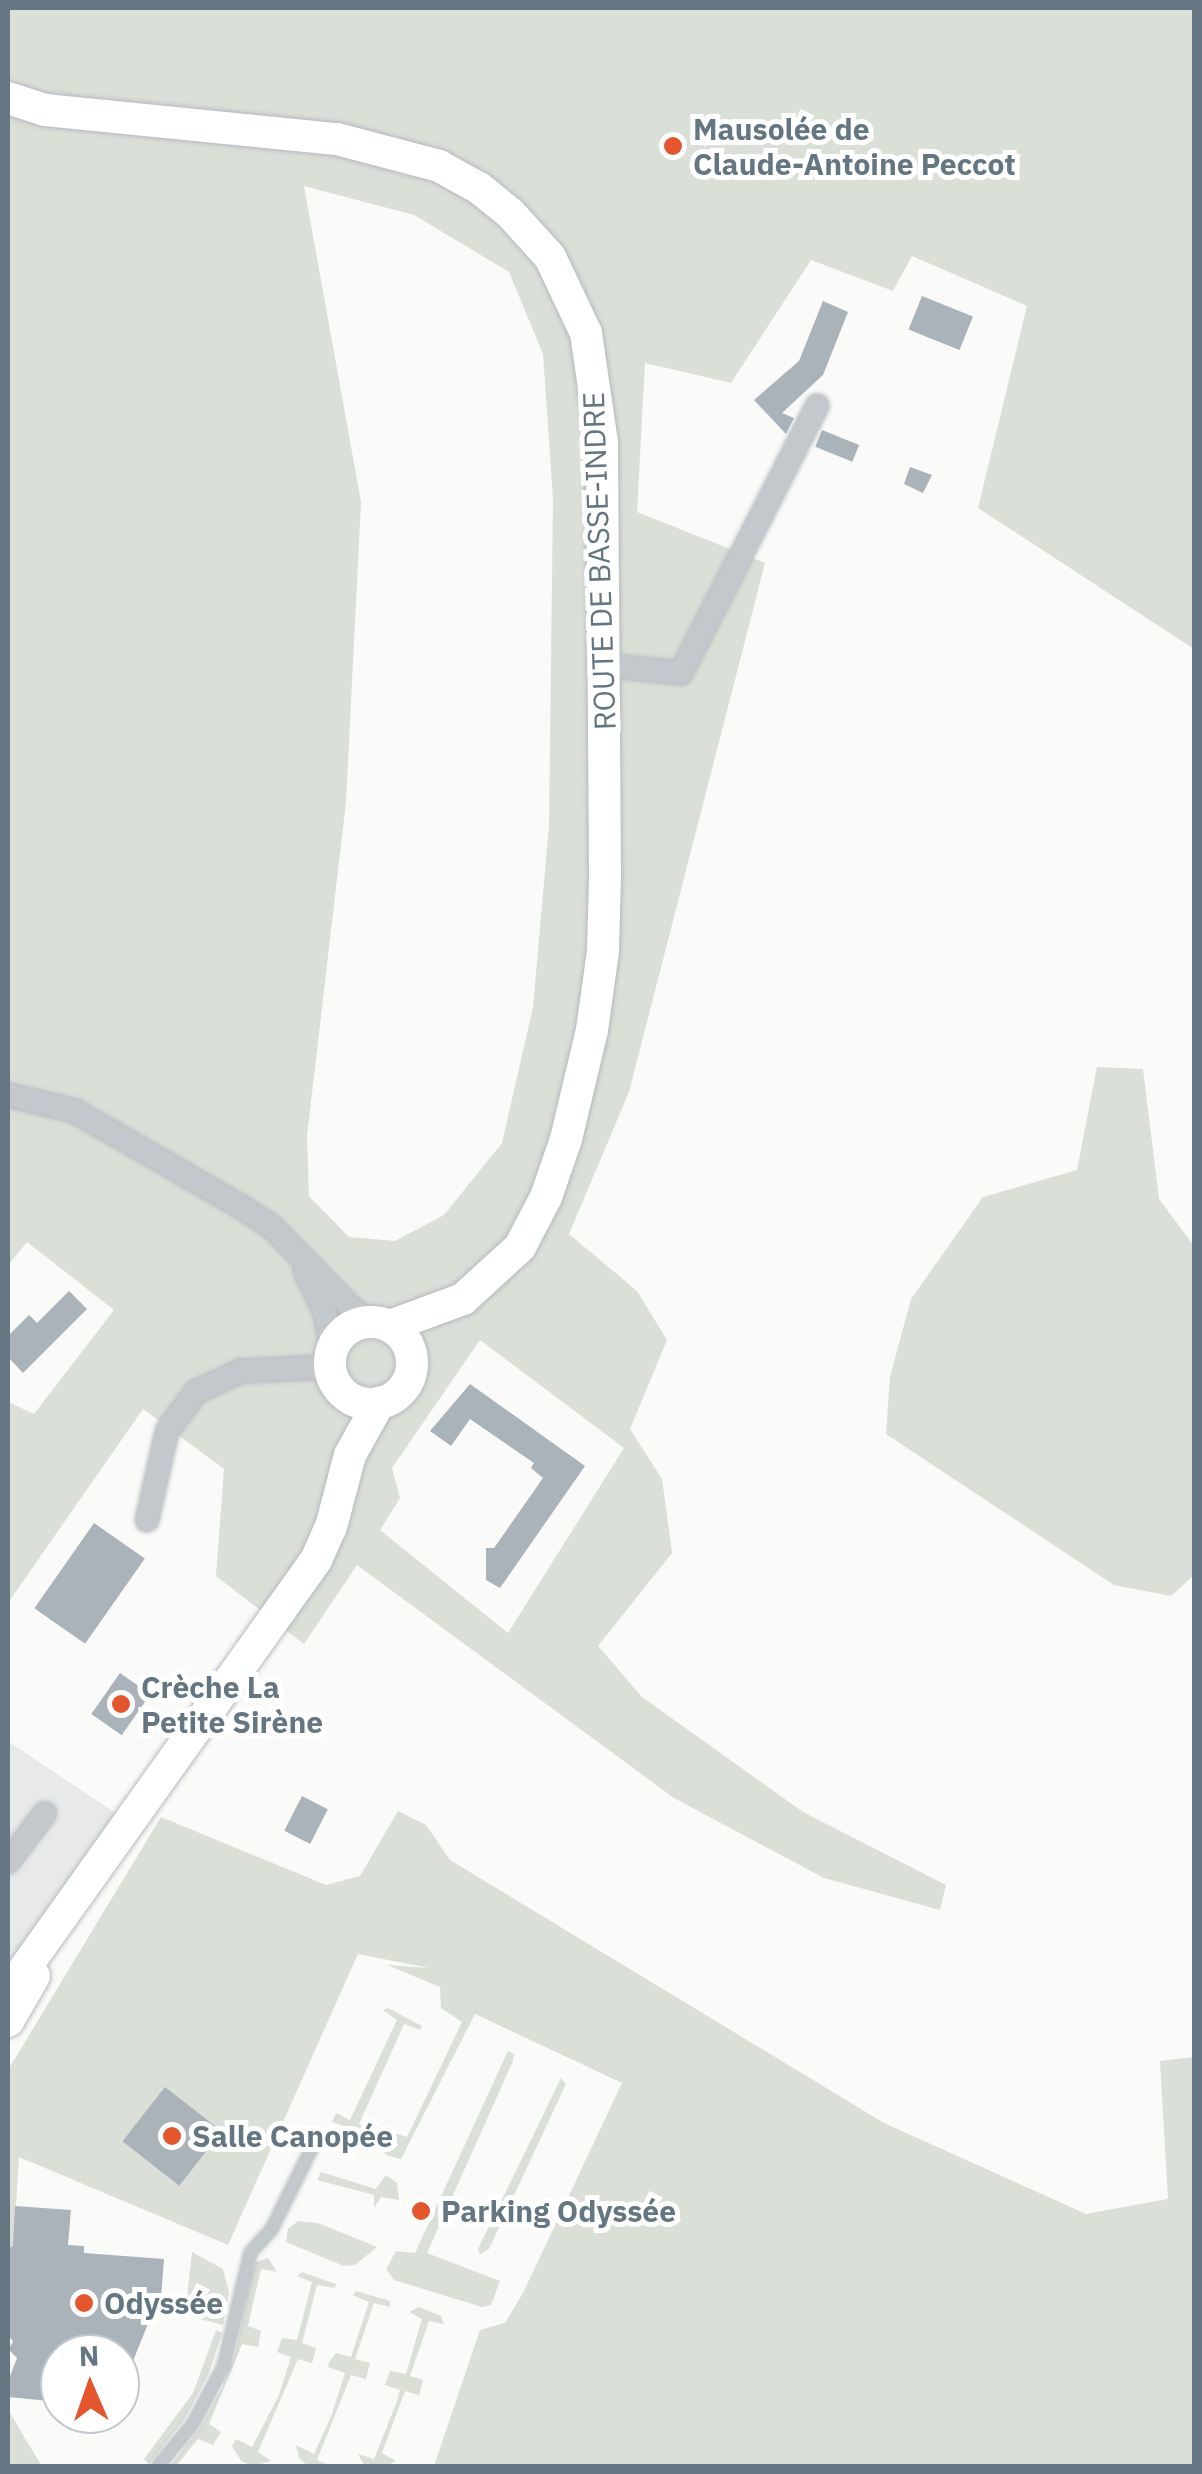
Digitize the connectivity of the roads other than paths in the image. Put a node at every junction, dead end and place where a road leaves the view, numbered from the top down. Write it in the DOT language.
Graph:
graph roads {
  1 [pos="8,98"];
  2 [pos="817,406"];
  3 [pos="604,665"];
  4 [pos="8,1095"];
  5 [pos="294,1250"];
  6 [pos="463,1299"];
  7 [pos="380,1323"];
  8 [pos="412,1365"];
  9 [pos="334,1368"];
  10 [pos="379,1403"];
  11 [pos="350,1455"];
  12 [pos="147,1520"];
  13 [pos="45,1813"];
  14 [pos="8,1862"];
  15 [pos="60,1923"];
  16 [pos="8,1992"];
  17 [pos="8,2021"];
  18 [pos="315,2140"];
  19 [pos="157,2466"];
  1 -- 3 [label="main road, ROUTE DE BASSE-INDRE"];
  2 -- 3 [label="street"];
  3 -- 6 [label="main road, ROUTE DE BASSE-INDRE"];
  4 -- 5 [label="street"];
  5 -- 7 [label="street"];
  5 -- 9 [label="street"];
  6 -- 7 [label="main road, ROUTE DE BASSE-INDRE"];
  6 -- 8 [label="main road, ROUTE DE BASSE-INDRE"];
  7 -- 8 [label="main road"];
  7 -- 9 [label="main road"];
  8 -- 10 [label="main road"];
  9 -- 10 [label="main road"];
  9 -- 11 [label="main road"];
  9 -- 12 [label="street"];
  10 -- 11 [label="main road"];
  11 -- 15 [label="main road"];
  13 -- 14 [label="street"];
  15 -- 16 [label="main road"];
  15 -- 17 [label="main road"];
  18 -- 19 [label="lane"];
}
